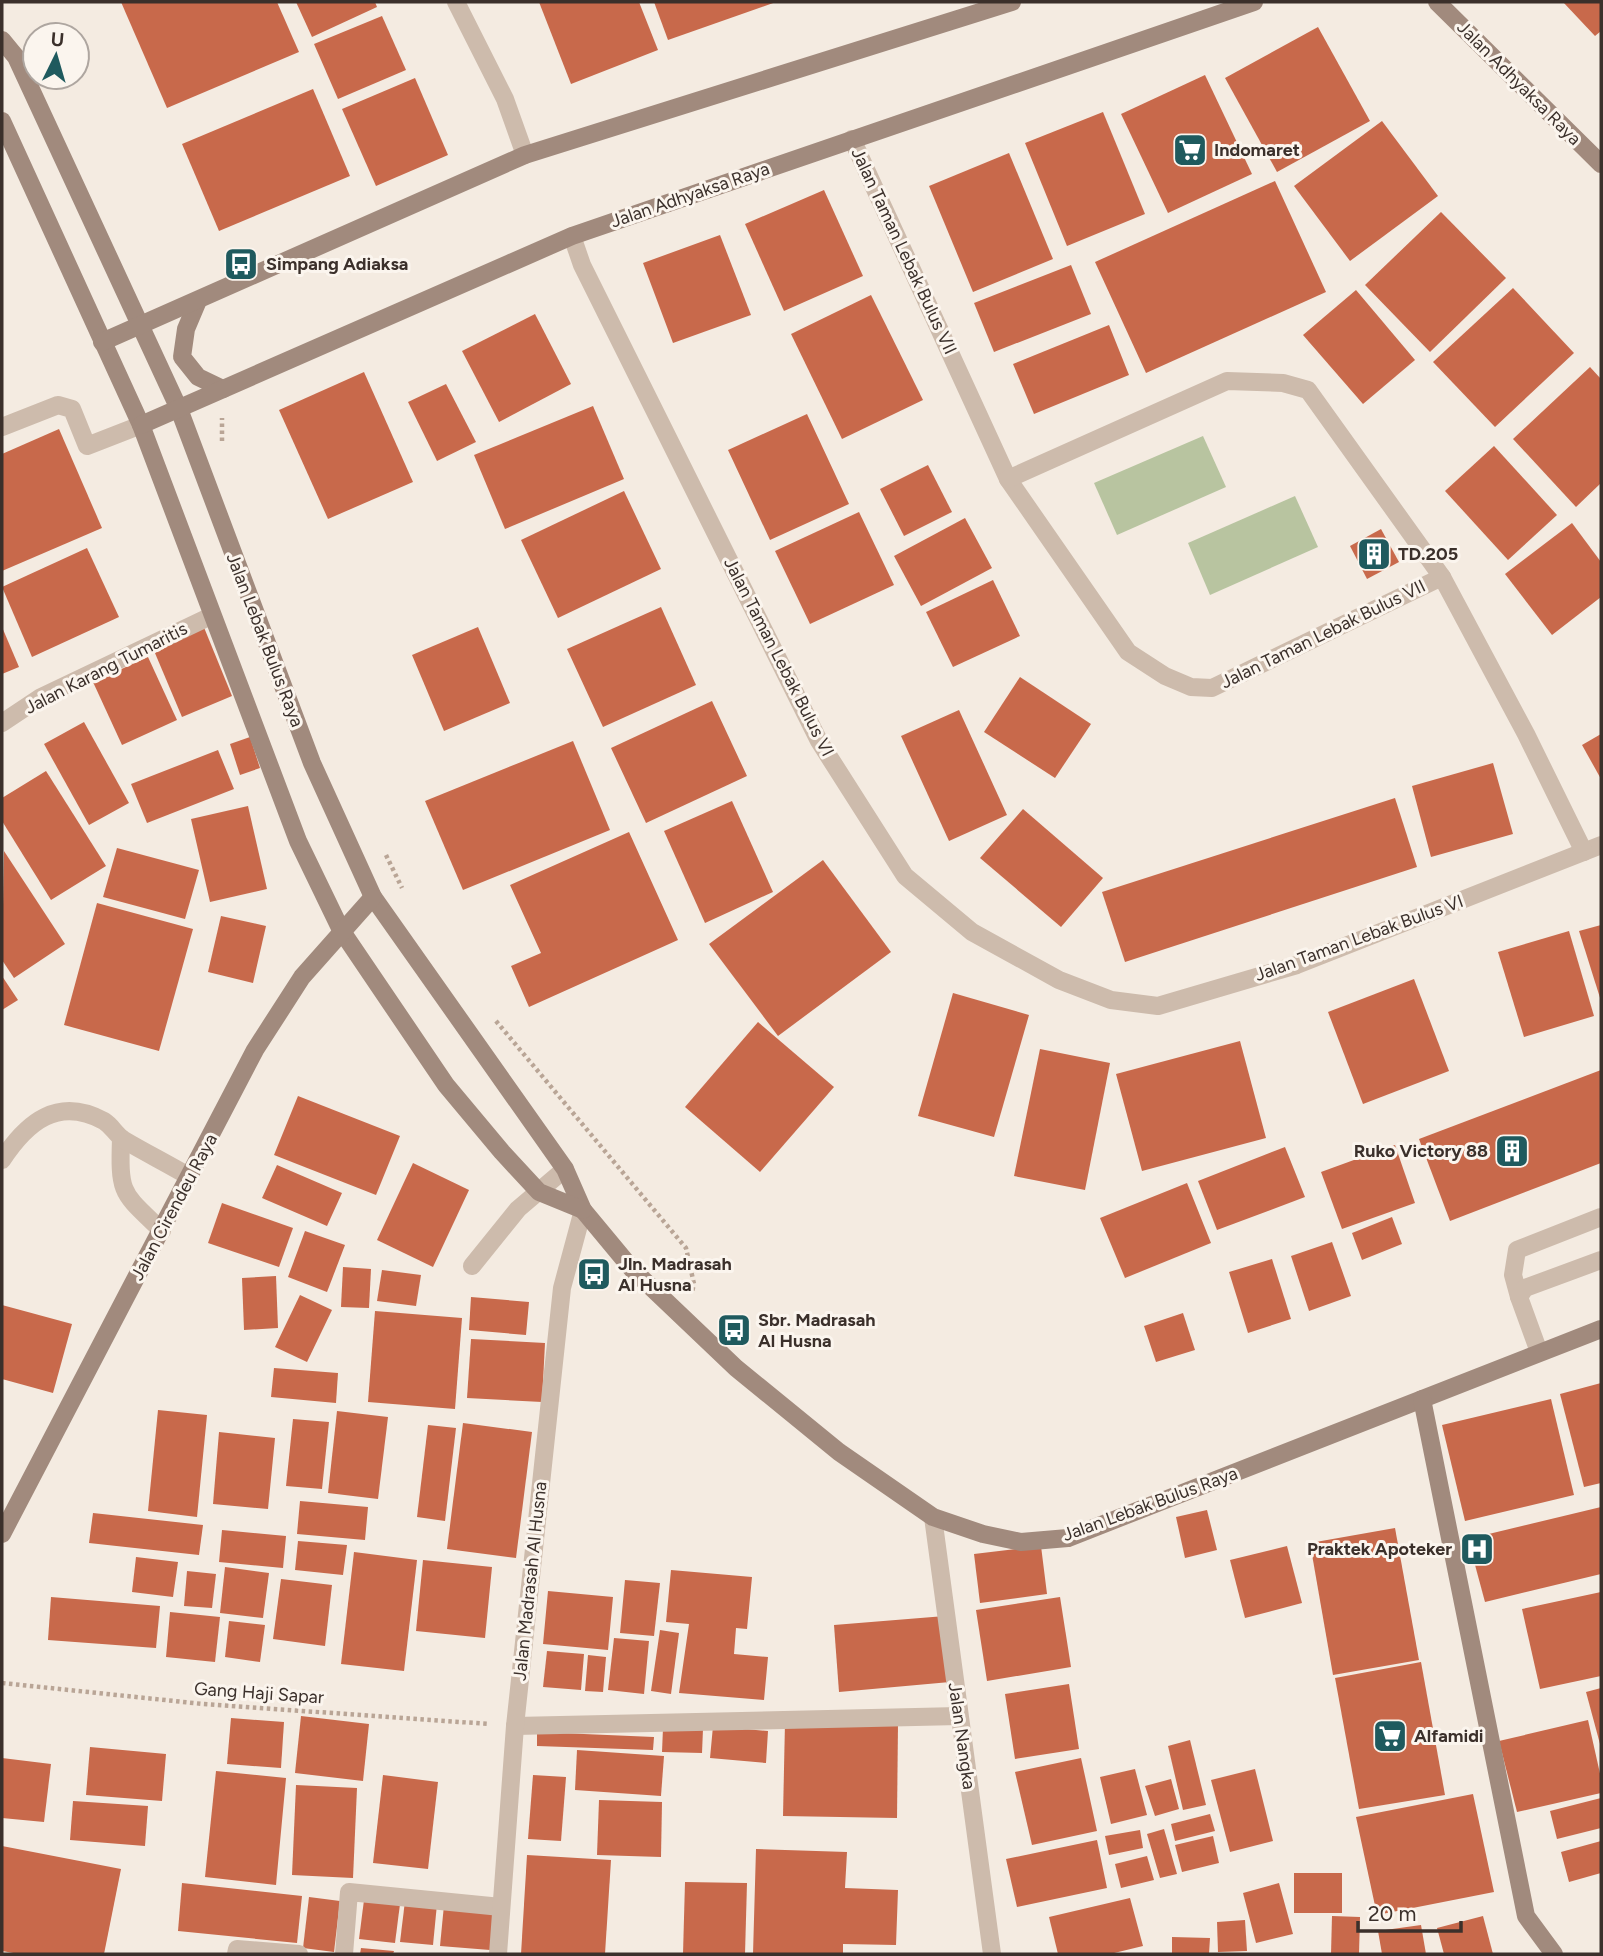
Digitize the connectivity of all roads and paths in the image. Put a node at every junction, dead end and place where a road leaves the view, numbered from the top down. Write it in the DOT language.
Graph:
graph roads {
  1 [pos="456,2"];
  2 [pos="1012,2"];
  3 [pos="1254,2"];
  4 [pos="1437,2"];
  5 [pos="2,40"];
  6 [pos="2,121"];
  7 [pos="852,139"];
  8 [pos="525,155"];
  9 [pos="1601,164"];
  10 [pos="572,236"];
  11 [pos="197,303"];
  12 [pos="140,326"];
  13 [pos="102,342"];
  14 [pos="223,389"];
  15 [pos="179,409"];
  16 [pos="141,425"];
  17 [pos="2,427"];
  18 [pos="226,452"];
  19 [pos="1008,479"];
  20 [pos="1442,577"];
  21 [pos="211,616"];
  22 [pos="2,723"];
  23 [pos="1601,845"];
  24 [pos="384,850"];
  25 [pos="1584,852"];
  26 [pos="373,897"];
  27 [pos="409,897"];
  28 [pos="341,930"];
  29 [pos="490,1014"];
  30 [pos="121,1138"];
  31 [pos="2,1160"];
  32 [pos="565,1169"];
  33 [pos="190,1177"];
  34 [pos="539,1192"];
  35 [pos="583,1210"];
  36 [pos="1601,1217"];
  37 [pos="162,1231"];
  38 [pos="1601,1260"];
  39 [pos="472,1266"];
  40 [pos="1519,1297"];
  41 [pos="687,1324"];
  42 [pos="1601,1329"];
  43 [pos="1539,1352"];
  44 [pos="1422,1399"];
  45 [pos="933,1517"];
  46 [pos="2,1534"];
  47 [pos="2,1683"];
  48 [pos="959,1716"];
  49 [pos="515,1726"];
  50 [pos="501,1907"];
  51 [pos="236,1954"];
  52 [pos="299,1954"];
  53 [pos="344,1954"];
  54 [pos="498,1954"];
  55 [pos="992,1954"];
  56 [pos="1554,1954"];
  1 -- 8 [label="street"];
  2 -- 8 [label="main road"];
  3 -- 7 [label="main road, Jalan Adhyaksa Raya"];
  4 -- 9 [label="main road, Jalan Adhyaksa Raya"];
  5 -- 12 [label="main road, Jalan Lebak Bulus Raya"];
  6 -- 13 [label="main road, Jalan Lebak Bulus Raya"];
  7 -- 10 [label="main road, Jalan Adhyaksa Raya"];
  7 -- 19 [label="street, Jalan Taman Lebak Bulus VII"];
  8 -- 11 [label="main road"];
  10 -- 14 [label="main road, Jalan Adhyaksa Raya"];
  10 -- 25 [label="street, Jalan Taman Lebak Bulus VI"];
  11 -- 12 [label="main road"];
  11 -- 14 [label="main road"];
  12 -- 13 [label="main road"];
  12 -- 15 [label="main road, Jalan Lebak Bulus Raya"];
  13 -- 16 [label="main road, Jalan Lebak Bulus Raya"];
  14 -- 15 [label="main road, Jalan Adhyaksa Raya"];
  14 -- 18 [label="path"];
  15 -- 16 [label="main road, Jalan Adhyaksa Raya"];
  15 -- 26 [label="main road, Jalan Lebak Bulus Raya"];
  16 -- 17 [label="street"];
  16 -- 21 [label="main road, Jalan Lebak Bulus Raya"];
  19 -- 20 [label="street, Jalan Taman Lebak Bulus VII"];
  19 -- 20 [label="street, Jalan Taman Lebak Bulus VII"];
  20 -- 25 [label="street, Jalan Taman Lebak Bulus VII"];
  21 -- 22 [label="street, Jalan Karang Tumaritis"];
  21 -- 28 [label="main road, Jalan Lebak Bulus Raya"];
  23 -- 25 [label="street, Jalan Taman Lebak Bulus VI"];
  24 -- 27 [label="path"];
  26 -- 28 [label="main road, Jalan Cirendeu Raya"];
  26 -- 32 [label="main road, Jalan Lebak Bulus Raya"];
  28 -- 33 [label="main road, Jalan Cirendeu Raya"];
  28 -- 34 [label="main road, Jalan Lebak Bulus Raya"];
  29 -- 41 [label="path"];
  30 -- 31 [label="street"];
  30 -- 33 [label="street"];
  30 -- 37 [label="street"];
  32 -- 34 [label="street"];
  32 -- 35 [label="main road, Jalan Lebak Bulus Raya"];
  33 -- 37 [label="main road, Jalan Cirendeu Raya"];
  34 -- 35 [label="main road, Jalan Lebak Bulus Raya"];
  34 -- 39 [label="street"];
  35 -- 41 [label="main road, Jalan Lebak Bulus Raya"];
  35 -- 49 [label="street, Jalan Madrasah Al Husna"];
  36 -- 40 [label="street"];
  37 -- 46 [label="main road, Jalan Cirendeu Raya"];
  38 -- 40 [label="street"];
  40 -- 43 [label="street"];
  41 -- 45 [label="main road, Jalan Lebak Bulus Raya"];
  42 -- 43 [label="main road, Jalan Lebak Bulus Raya"];
  43 -- 44 [label="main road, Jalan Lebak Bulus Raya"];
  44 -- 45 [label="main road, Jalan Lebak Bulus Raya"];
  44 -- 56 [label="main road"];
  45 -- 48 [label="street, Jalan Nangka"];
  47 -- 49 [label="path, Gang Haji Sapar"];
  48 -- 49 [label="street"];
  48 -- 55 [label="street, Jalan Nangka"];
  49 -- 50 [label="street, Jalan Madrasah Al Husna"];
  50 -- 53 [label="street"];
  50 -- 54 [label="street, Jalan Madrasah Al Husna"];
  51 -- 52 [label="street"];
}
